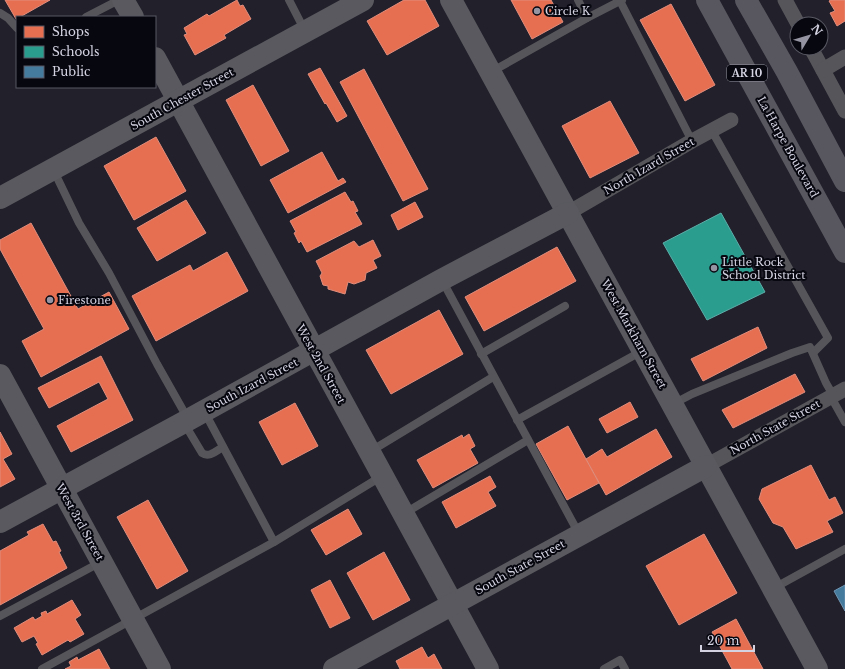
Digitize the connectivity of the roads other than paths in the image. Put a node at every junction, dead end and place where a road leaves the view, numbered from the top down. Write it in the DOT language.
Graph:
graph roads {
  1 [pos="119,0"];
  2 [pos="123,0"];
  3 [pos="289,0"];
  4 [pos="363,0"];
  5 [pos="451,0"];
  6 [pos="578,0"];
  7 [pos="621,0"];
  8 [pos="707,0"];
  9 [pos="746,0"];
  10 [pos="785,0"];
  11 [pos="0,13"];
  12 [pos="88,16"];
  13 [pos="132,16"];
  14 [pos="794,16"];
  15 [pos="587,18"];
  16 [pos="16,27"];
  17 [pos="305,32"];
  18 [pos="815,56"];
  19 [pos="845,57"];
  20 [pos="156,60"];
  21 [pos="822,70"];
  22 [pos="490,72"];
  23 [pos="178,101"];
  24 [pos="845,111"];
  25 [pos="731,120"];
  26 [pos="712,131"];
  27 [pos="692,141"];
  28 [pos="53,170"];
  29 [pos="845,181"];
  30 [pos="0,198"];
  31 [pos="568,213"];
  32 [pos="845,252"];
  33 [pos="441,280"];
  34 [pos="565,306"];
  35 [pos="315,351"];
  36 [pos="643,351"];
  37 [pos="813,353"];
  38 [pos="481,354"];
  39 [pos="494,377"];
  40 [pos="2,385"];
  41 [pos="836,393"];
  42 [pos="672,404"];
  43 [pos="192,418"];
  44 [pos="517,420"];
  45 [pos="845,422"];
  46 [pos="528,440"];
  47 [pos="223,447"];
  48 [pos="369,452"];
  49 [pos="706,466"];
  50 [pos="382,475"];
  51 [pos="62,488"];
  52 [pos="403,514"];
  53 [pos="0,522"];
  54 [pos="580,535"];
  55 [pos="274,542"];
  56 [pos="845,549"];
  57 [pos="102,561"];
  58 [pos="773,589"];
  59 [pos="453,604"];
  60 [pos="0,616"];
  61 [pos="133,619"];
  62 [pos="42,669"];
  63 [pos="160,669"];
  64 [pos="334,669"];
  65 [pos="488,669"];
  66 [pos="604,669"];
  67 [pos="625,669"];
  68 [pos="817,669"];
  1 -- 12 [label="lane"];
  2 -- 13 [label="street"];
  3 -- 17 [label="lane"];
  4 -- 17 [label="street, South Chester Street"];
  5 -- 22 [label="street, West Markham Street"];
  6 -- 15 [label="lane"];
  7 -- 15 [label="lane"];
  7 -- 27 [label="lane"];
  8 -- 32 [label="main road, La Harpe Boulevard / AR 10"];
  9 -- 29 [label="main road, AR 10"];
  10 -- 14 [label="street"];
  11 -- 16 [label="lane"];
  15 -- 22 [label="lane"];
  17 -- 23 [label="street, South Chester Street"];
  18 -- 21 [label="street"];
  19 -- 21 [label="street"];
  20 -- 23 [label="street, West 2nd Street"];
  21 -- 24 [label="street"];
  22 -- 31 [label="street, West Markham Street"];
  23 -- 28 [label="street, South Chester Street"];
  23 -- 35 [label="street, West 2nd Street"];
  25 -- 26 [label="street, North Izard Street"];
  26 -- 27 [label="street, North Izard Street"];
  26 -- 37 [label="lane"];
  27 -- 31 [label="street, North Izard Street"];
  28 -- 30 [label="street, South Chester Street"];
  28 -- 43 [label="lane"];
  31 -- 33 [label="street, South Izard Street"];
  31 -- 36 [label="street, West Markham Street"];
  33 -- 35 [label="street, South Izard Street"];
  33 -- 38 [label="lane"];
  34 -- 38 [label="lane"];
  35 -- 43 [label="street, South Izard Street"];
  35 -- 48 [label="street, West 2nd Street"];
  36 -- 42 [label="street, West Markham Street"];
  36 -- 44 [label="lane"];
  37 -- 41 [label="lane"];
  37 -- 42 [label="lane"];
  38 -- 39 [label="lane"];
  39 -- 44 [label="lane"];
  39 -- 48 [label="lane"];
  40 -- 51 [label="street, West 3rd Street"];
  41 -- 45 [label="lane"];
  41 -- 49 [label="street, North State Street"];
  42 -- 49 [label="street, West Markham Street"];
  43 -- 47 [label="lane"];
  43 -- 47 [label="lane"];
  43 -- 51 [label="street, South Izard Street"];
  44 -- 46 [label="lane"];
  46 -- 52 [label="lane"];
  46 -- 54 [label="lane"];
  47 -- 55 [label="lane"];
  48 -- 50 [label="street, West 2nd Street"];
  49 -- 54 [label="street, South State Street"];
  49 -- 58 [label="street, West Markham Street"];
  50 -- 52 [label="street, West 2nd Street"];
  50 -- 55 [label="lane"];
  51 -- 53 [label="street, South Izard Street"];
  51 -- 57 [label="street, West 3rd Street"];
  52 -- 59 [label="street, West 2nd Street"];
  54 -- 59 [label="street, South State Street"];
  55 -- 61 [label="lane"];
  56 -- 58 [label="lane"];
  57 -- 60 [label="lane"];
  57 -- 61 [label="street, West 3rd Street"];
  58 -- 68 [label="street, West Markham Street"];
  59 -- 64 [label="street, South State Street"];
  59 -- 65 [label="street, West 2nd Street"];
  61 -- 62 [label="lane"];
  61 -- 63 [label="street, West 3rd Street"];
  66 -- 67 [label="lane"];
}
